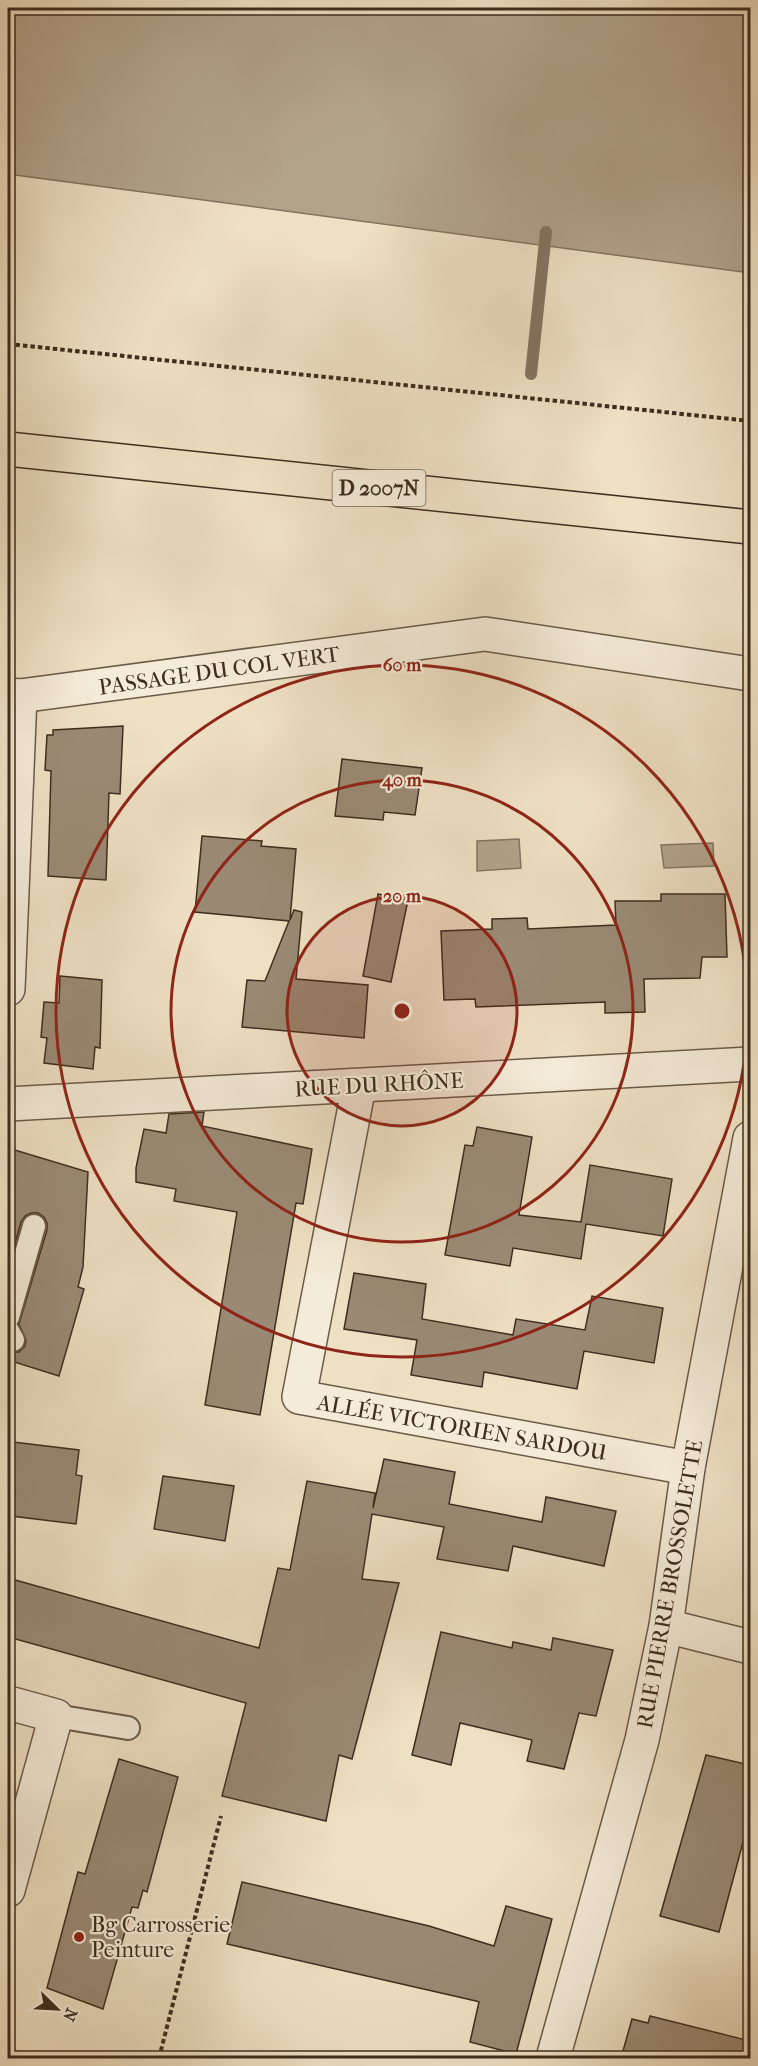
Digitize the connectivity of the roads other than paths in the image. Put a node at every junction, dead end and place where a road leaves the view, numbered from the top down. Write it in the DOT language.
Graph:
graph roads {
  1 [pos="8,449"];
  2 [pos="750,527"];
  3 [pos="750,674"];
  4 [pos="12,698"];
  5 [pos="8,989"];
  6 [pos="750,1064"];
  7 [pos="359,1086"];
  8 [pos="8,1104"];
  9 [pos="750,1138"];
  10 [pos="34,1226"];
  11 [pos="12,1285"];
  12 [pos="8,1317"];
  13 [pos="688,1468"];
  14 [pos="666,1626"];
  15 [pos="750,1647"];
  16 [pos="8,1704"];
  17 [pos="56,1716"];
  18 [pos="129,1728"];
  19 [pos="10,1874"];
  20 [pos="553,2058"];
  1 -- 2 [label="main road, D 2007N"];
  3 -- 4 [label="street, PASSAGE DU COL VERT"];
  4 -- 5 [label="street"];
  6 -- 7 [label="street, RUE DU RHÔNE"];
  7 -- 8 [label="street, RUE DU RHÔNE"];
  7 -- 13 [label="street, ALLÉE VICTORIEN SARDOU"];
  9 -- 13 [label="street, RUE PIERRE BROSSOLETTE"];
  10 -- 11 [label="lane"];
  11 -- 12 [label="lane"];
  13 -- 14 [label="street, RUE PIERRE BROSSOLETTE"];
  14 -- 15 [label="street"];
  14 -- 20 [label="street, RUE PIERRE BROSSOLETTE"];
  16 -- 17 [label="street"];
  17 -- 18 [label="lane"];
  17 -- 19 [label="street"];
}
